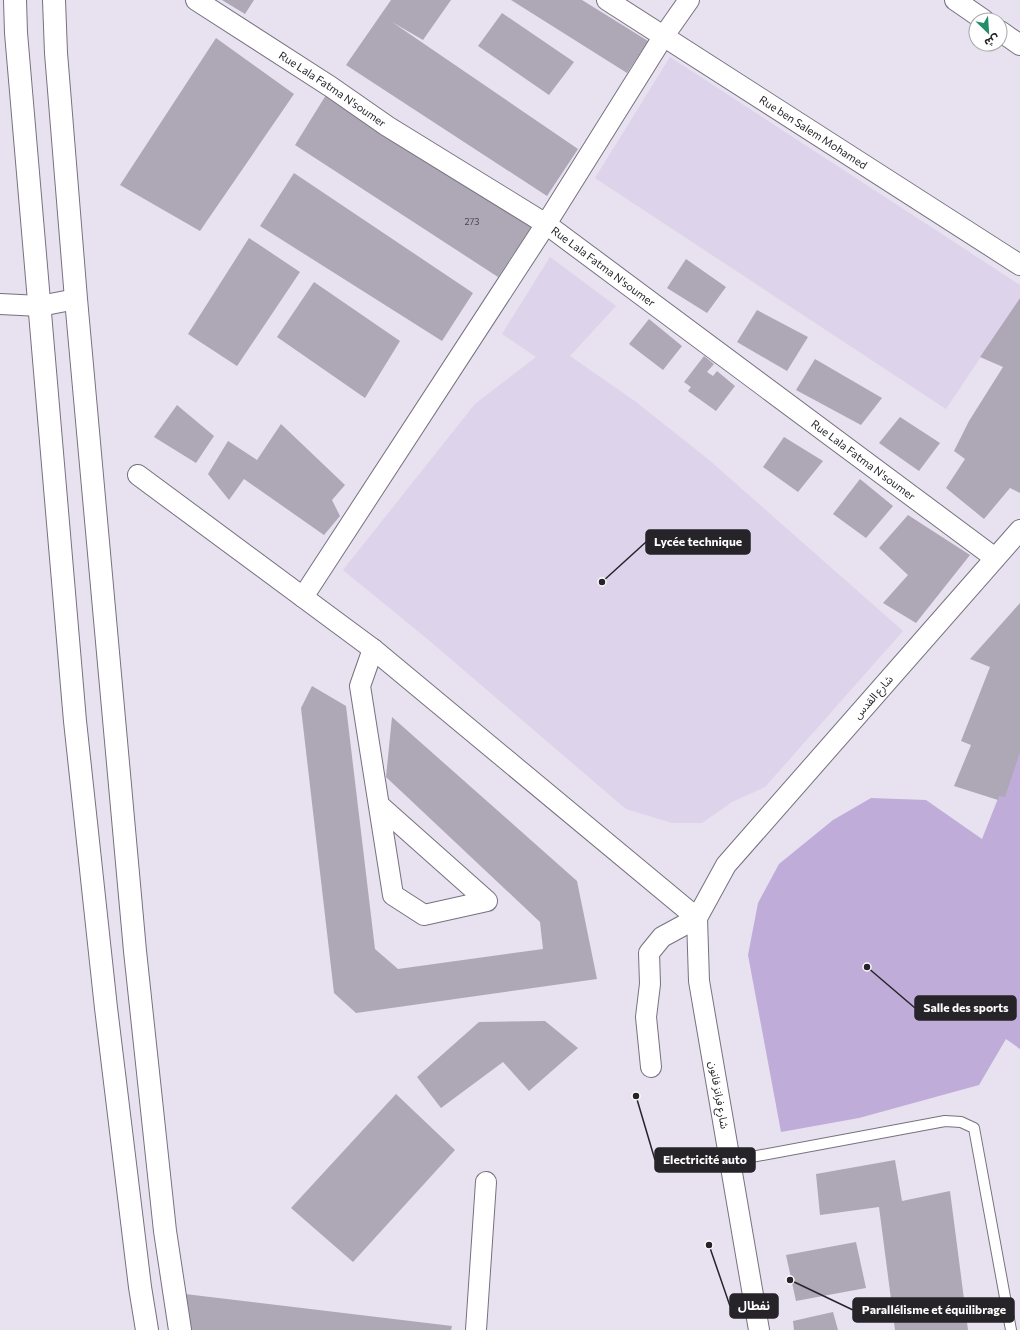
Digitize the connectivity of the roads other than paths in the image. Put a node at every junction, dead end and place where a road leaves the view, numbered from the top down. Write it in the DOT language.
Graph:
graph roads {
  1 [pos="15,0"];
  2 [pos="54,0"];
  3 [pos="196,0"];
  4 [pos="607,0"];
  5 [pos="689,0"];
  6 [pos="955,0"];
  7 [pos="972,12"];
  8 [pos="664,37"];
  9 [pos="1008,37"];
  10 [pos="1020,45"];
  11 [pos="546,224"];
  12 [pos="1020,265"];
  13 [pos="76,299"];
  14 [pos="0,304"];
  15 [pos="40,306"];
  16 [pos="138,475"];
  17 [pos="1020,530"];
  18 [pos="995,558"];
  19 [pos="303,598"];
  20 [pos="373,649"];
  21 [pos="379,806"];
  22 [pos="697,918"];
  23 [pos="651,1067"];
  24 [pos="730,1161"];
  25 [pos="486,1182"];
  26 [pos="147,1330"];
  27 [pos="180,1330"];
  28 [pos="476,1330"];
  29 [pos="759,1330"];
  30 [pos="1011,1330"];
  1 -- 15 [label="highway"];
  2 -- 13 [label="highway"];
  3 -- 11 [label="street, Rue Lala Fatma N'soumer"];
  4 -- 8 [label="street, Rue ben Salem Mohamed"];
  5 -- 8 [label="street"];
  6 -- 7 [label="street"];
  8 -- 11 [label="street"];
  8 -- 12 [label="street, Rue ben Salem Mohamed"];
  9 -- 10 [label="street"];
  11 -- 18 [label="street, Rue Lala Fatma N'soumer"];
  11 -- 19 [label="street"];
  13 -- 15 [label="street"];
  13 -- 27 [label="highway"];
  14 -- 15 [label="street"];
  15 -- 26 [label="highway"];
  16 -- 19 [label="street"];
  17 -- 18 [label="street, شارع القدس"];
  18 -- 22 [label="street, شارع القدس"];
  19 -- 20 [label="street"];
  20 -- 21 [label="street"];
  20 -- 22 [label="street"];
  21 -- 21 [label="street"];
  22 -- 23 [label="street"];
  22 -- 24 [label="street, شارع فرانز فانون"];
  24 -- 29 [label="street, شارع فرانز فانون"];
  24 -- 30 [label="lane"];
  25 -- 28 [label="street"];
}
